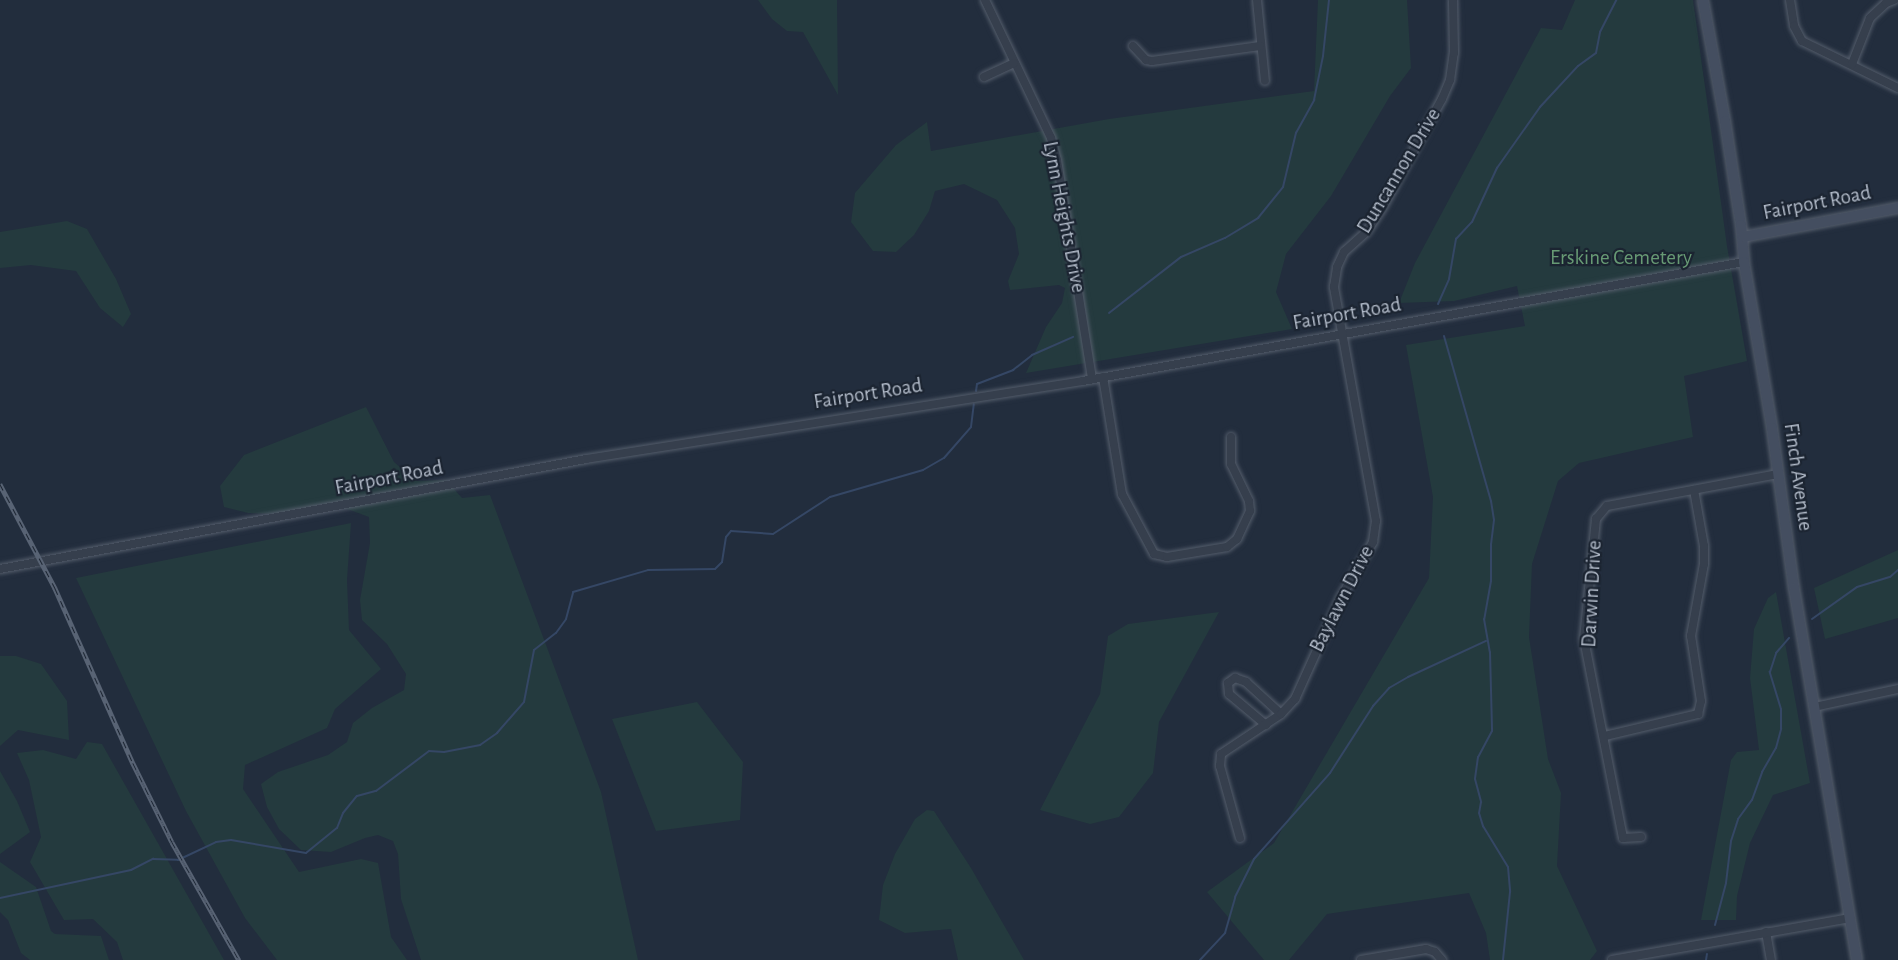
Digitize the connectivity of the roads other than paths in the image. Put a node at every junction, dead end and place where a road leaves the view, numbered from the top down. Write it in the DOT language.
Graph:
graph roads {
  1 [pos="985,0"];
  2 [pos="1257,0"];
  3 [pos="1453,0"];
  4 [pos="1703,0"];
  5 [pos="1790,0"];
  6 [pos="1894,0"];
  7 [pos="1133,46"];
  8 [pos="1260,46"];
  9 [pos="1014,63"];
  10 [pos="1852,64"];
  11 [pos="984,77"];
  12 [pos="1264,81"];
  13 [pos="1898,88"];
  14 [pos="1898,210"];
  15 [pos="1743,237"];
  16 [pos="1744,262"];
  17 [pos="1343,335"];
  18 [pos="1103,377"];
  19 [pos="1092,379"];
  20 [pos="1231,437"];
  21 [pos="1778,474"];
  22 [pos="1694,490"];
  23 [pos="0,569"];
  24 [pos="1898,689"];
  25 [pos="1814,708"];
  26 [pos="1281,714"];
  27 [pos="1266,725"];
  28 [pos="1605,736"];
  29 [pos="1641,837"];
  30 [pos="1240,838"];
  31 [pos="1850,918"];
  32 [pos="1766,932"];
  33 [pos="1361,960"];
  34 [pos="1442,960"];
  35 [pos="1612,960"];
  36 [pos="1770,960"];
  37 [pos="1857,960"];
  1 -- 9 [label="street, Lynn Heights Drive"];
  2 -- 8 [label="street"];
  3 -- 17 [label="street, Duncannon Drive"];
  4 -- 15 [label="main road, Finch Avenue"];
  5 -- 10 [label="street"];
  6 -- 10 [label="street"];
  7 -- 8 [label="street"];
  8 -- 12 [label="street"];
  9 -- 11 [label="street"];
  9 -- 19 [label="street, Lynn Heights Drive"];
  10 -- 13 [label="street"];
  14 -- 15 [label="main road, Fairport Road"];
  15 -- 16 [label="main road, Finch Avenue"];
  16 -- 17 [label="street, Fairport Road"];
  16 -- 21 [label="main road, Finch Avenue"];
  17 -- 18 [label="street, Fairport Road"];
  17 -- 26 [label="street, Baylawn Drive"];
  18 -- 19 [label="street, Fairport Road"];
  18 -- 20 [label="street"];
  19 -- 23 [label="street, Fairport Road"];
  21 -- 22 [label="street, Darwin Drive"];
  21 -- 25 [label="main road, Finch Avenue"];
  22 -- 28 [label="street"];
  22 -- 28 [label="street, Darwin Drive"];
  24 -- 25 [label="street"];
  25 -- 31 [label="main road, Finch Avenue"];
  26 -- 27 [label="street, Baylawn Drive"];
  26 -- 27 [label="street"];
  27 -- 30 [label="street, Baylawn Drive"];
  28 -- 29 [label="street, Darwin Drive"];
  31 -- 32 [label="street"];
  31 -- 37 [label="main road, Finch Avenue"];
  32 -- 35 [label="street"];
  32 -- 36 [label="street"];
  33 -- 34 [label="street"];
}
